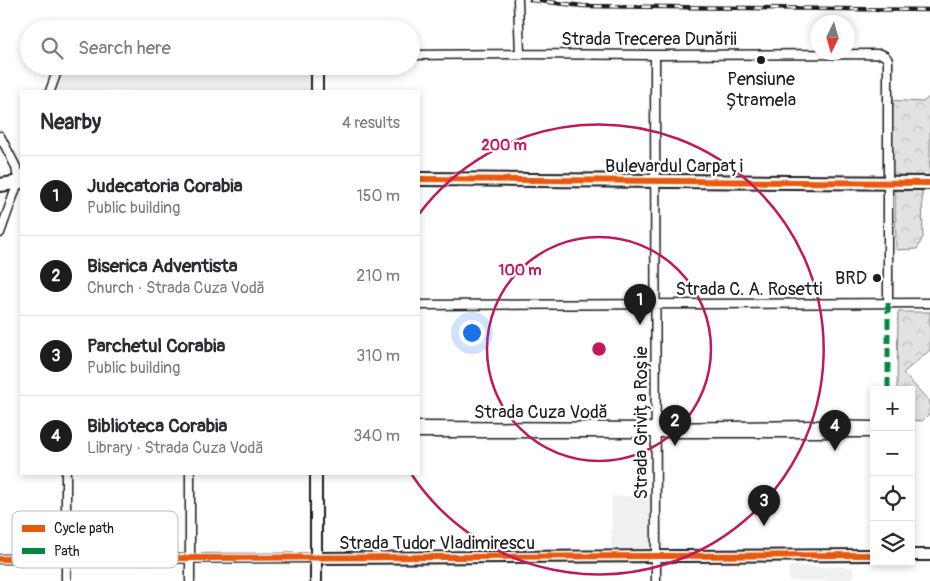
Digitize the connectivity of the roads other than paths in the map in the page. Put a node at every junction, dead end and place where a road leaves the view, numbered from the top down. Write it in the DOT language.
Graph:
graph roads {
  1 [pos="518,0"];
  2 [pos="520,54"];
  3 [pos="420,55"];
  4 [pos="655,55"];
  5 [pos="56,75"];
  6 [pos="317,75"];
  7 [pos="50,90"];
  8 [pos="317,90"];
  9 [pos="1,138"];
  10 [pos="420,179"];
  11 [pos="20,180"];
  12 [pos="655,180"];
  13 [pos="888,182"];
  14 [pos="930,183"];
  15 [pos="0,184"];
  16 [pos="0,233"];
  17 [pos="888,303"];
  18 [pos="930,303"];
  19 [pos="656,304"];
  20 [pos="420,305"];
  21 [pos="420,426"];
  22 [pos="870,426"];
  23 [pos="656,430"];
  24 [pos="870,432"];
  25 [pos="420,434"];
  26 [pos="66,475"];
  27 [pos="190,475"];
  28 [pos="316,475"];
  29 [pos="66,511"];
  30 [pos="870,555"];
  31 [pos="915,555"];
  32 [pos="930,555"];
  33 [pos="656,556"];
  34 [pos="316,558"];
  35 [pos="178,559"];
  36 [pos="190,559"];
  37 [pos="66,568"];
  38 [pos="66,581"];
  39 [pos="190,581"];
  40 [pos="316,581"];
  41 [pos="656,581"];
  1 -- 2 [label="street"];
  2 -- 3 [label="street, Strada Trecerea Dunării"];
  2 -- 4 [label="street, Strada Trecerea Dunării"];
  4 -- 12 [label="street, Strada Grivița Roșie"];
  4 -- 13 [label="street, Strada Trecerea Dunării"];
  5 -- 7 [label="street"];
  6 -- 8 [label="street"];
  9 -- 11 [label="street"];
  10 -- 12 [label="main road, Bulevardul Carpați"];
  11 -- 15 [label="main road"];
  11 -- 16 [label="street"];
  12 -- 13 [label="main road, Bulevardul Carpați"];
  12 -- 19 [label="street, Strada Grivița Roșie"];
  13 -- 14 [label="main road, Bulevardul Carpați"];
  13 -- 17 [label="street"];
  17 -- 18 [label="street, Strada C. A. Rosetti"];
  17 -- 19 [label="street, Strada C. A. Rosetti"];
  19 -- 20 [label="street, Strada C. A. Rosetti"];
  19 -- 23 [label="street, Strada Grivița Roșie"];
  21 -- 23 [label="street, Strada Cuza Vodă"];
  22 -- 23 [label="street, Strada Cuza Vodă"];
  23 -- 24 [label="street, Strada Cuza Vodă"];
  23 -- 25 [label="street, Strada Cuza Vodă"];
  23 -- 33 [label="street, Strada Grivița Roșie"];
  26 -- 29 [label="street"];
  27 -- 36 [label="street"];
  28 -- 34 [label="street"];
  30 -- 33 [label="street, Strada Tudor Vladimirescu"];
  31 -- 32 [label="street"];
  33 -- 34 [label="street, Strada Tudor Vladimirescu"];
  33 -- 41 [label="street, Strada Grivița Roșie"];
  34 -- 36 [label="street, Strada Tudor Vladimirescu"];
  34 -- 40 [label="street"];
  35 -- 36 [label="street, Strada Tudor Vladimirescu"];
  36 -- 39 [label="street"];
  37 -- 38 [label="street"];
}
